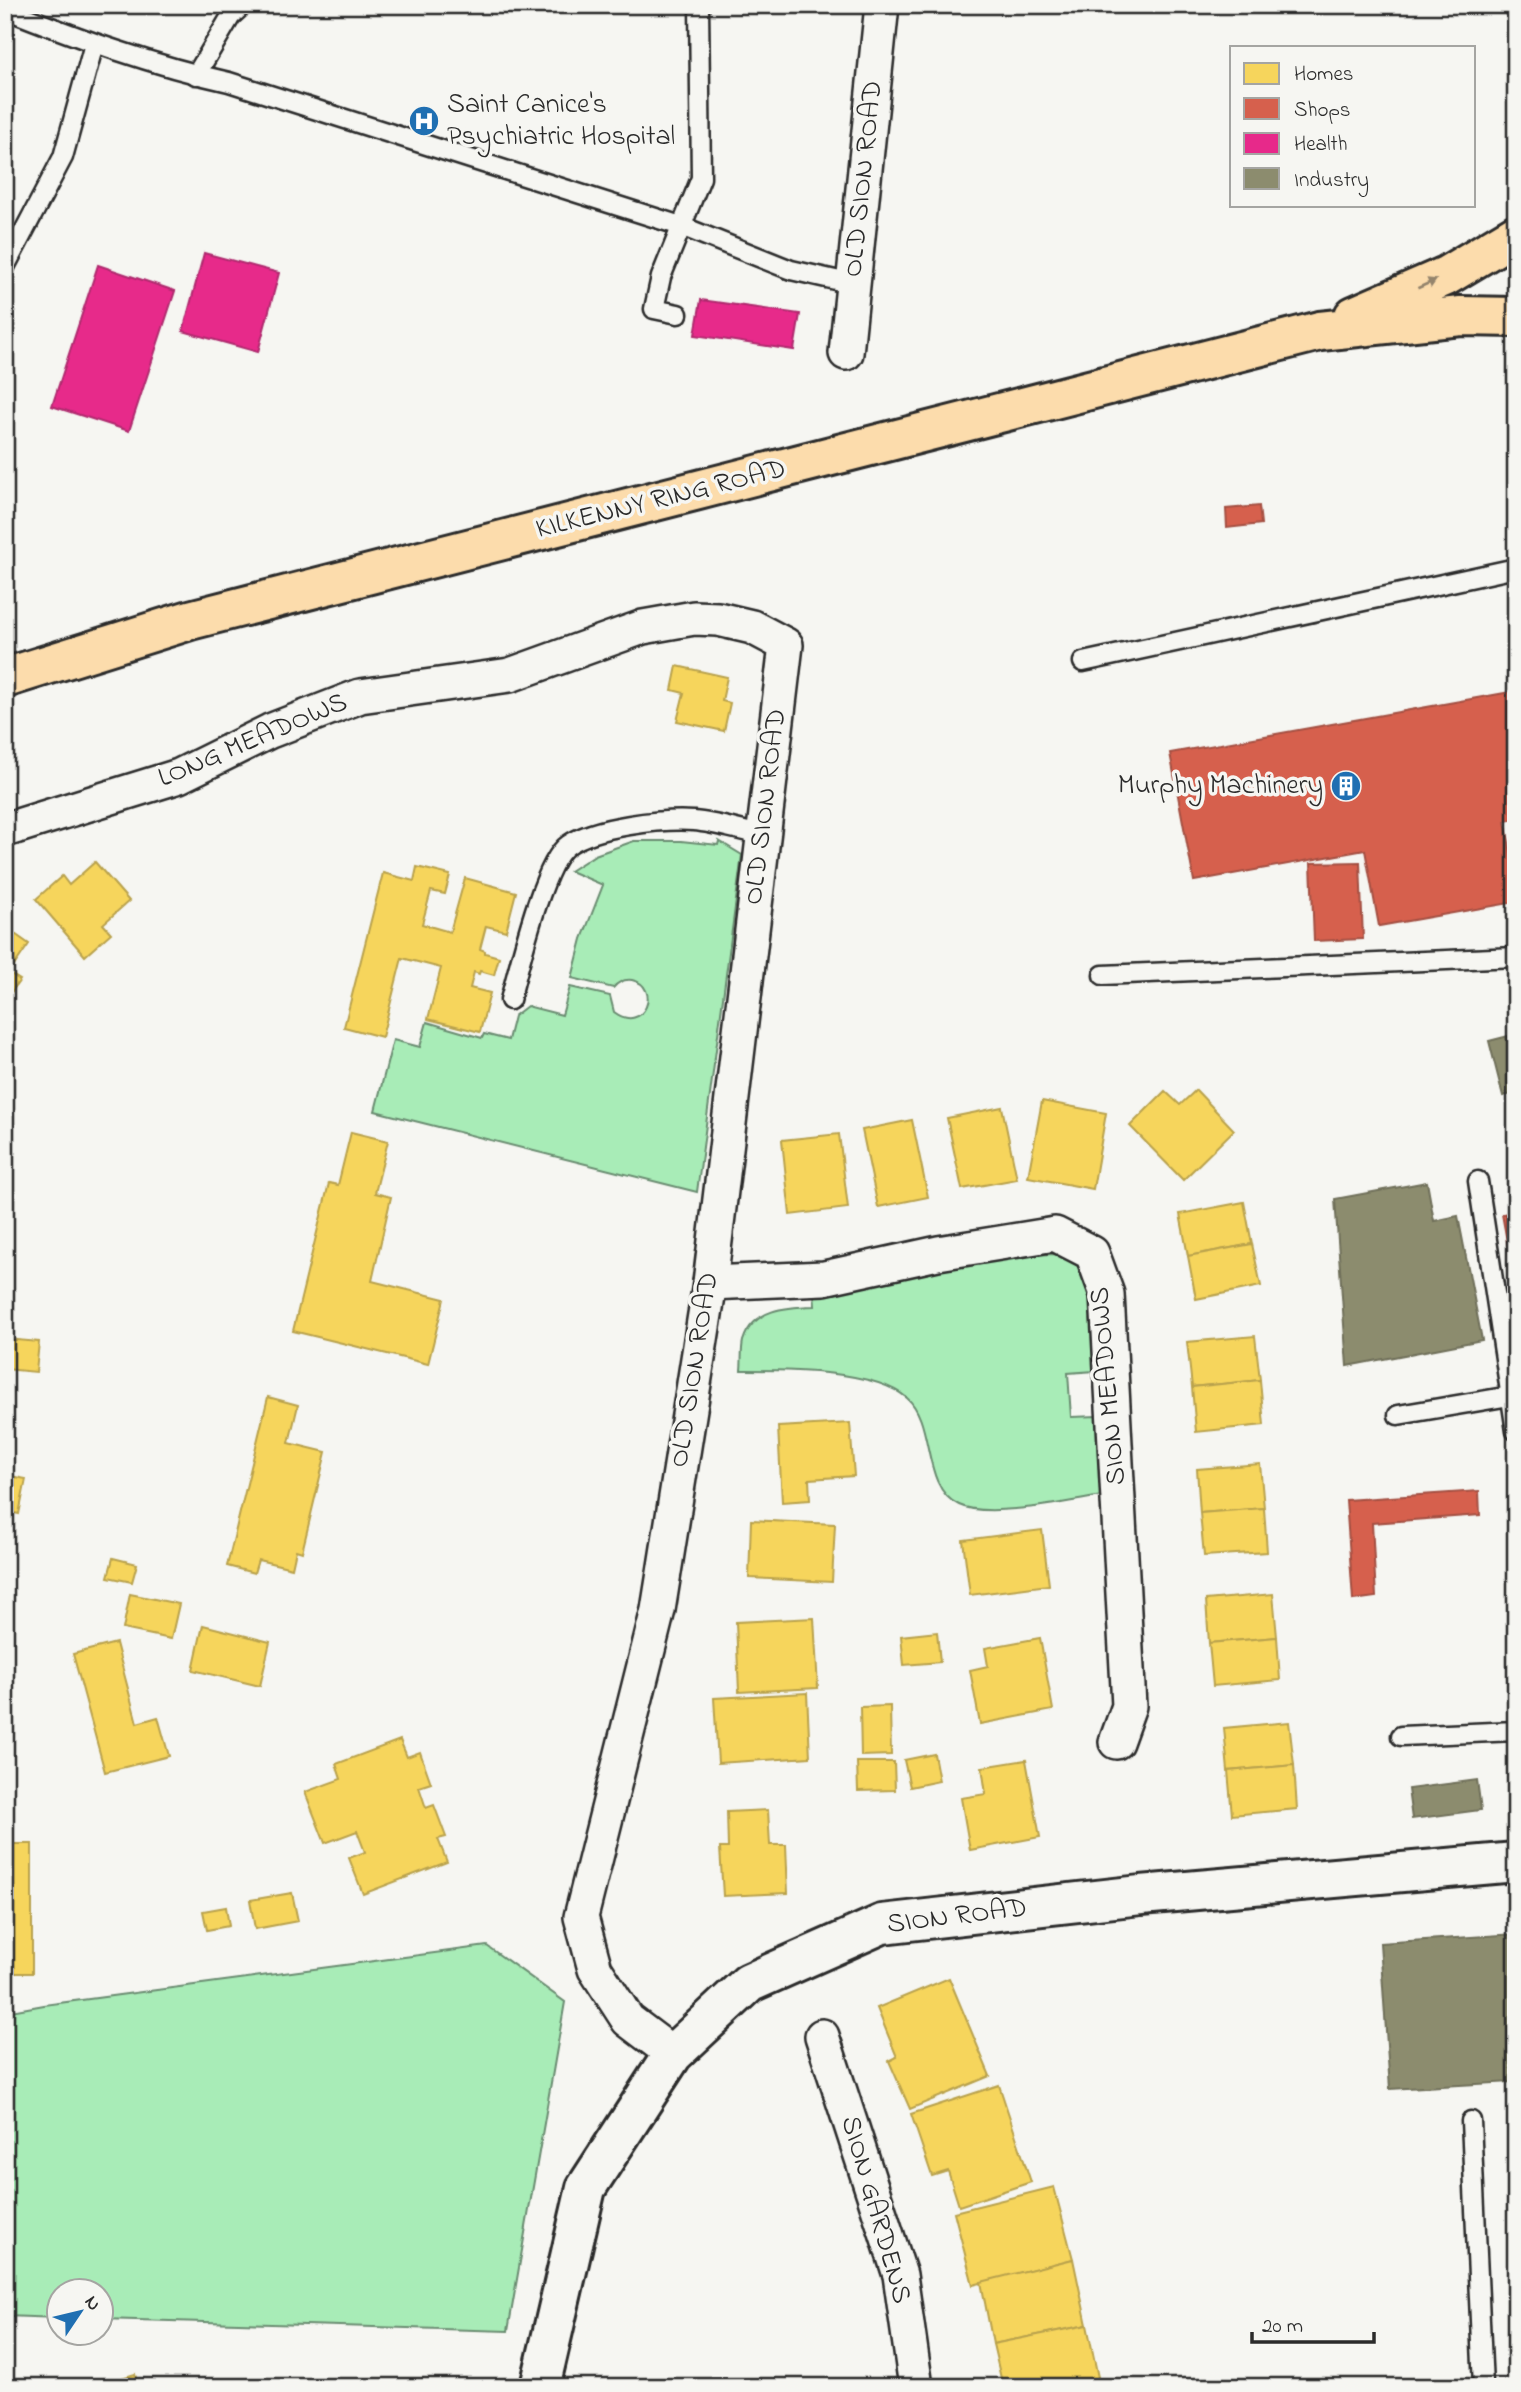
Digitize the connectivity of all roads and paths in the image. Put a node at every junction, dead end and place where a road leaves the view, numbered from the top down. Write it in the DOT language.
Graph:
graph roads {
  1 [pos="243,5"];
  2 [pos="699,5"];
  3 [pos="882,5"];
  4 [pos="5,9"];
  5 [pos="94,44"];
  6 [pos="196,75"];
  7 [pos="681,226"];
  8 [pos="1516,234"];
  9 [pos="5,267"];
  10 [pos="853,284"];
  11 [pos="678,314"];
  12 [pos="1516,317"];
  13 [pos="1320,331"];
  14 [pos="846,353"];
  15 [pos="1516,568"];
  16 [pos="786,645"];
  17 [pos="1083,662"];
  18 [pos="5,678"];
  19 [pos="5,830"];
  20 [pos="763,835"];
  21 [pos="1516,957"];
  22 [pos="1103,975"];
  23 [pos="510,1000"];
  24 [pos="1478,1181"];
  25 [pos="709,1283"];
  26 [pos="1510,1396"];
  27 [pos="1398,1415"];
  28 [pos="1516,1431"];
  29 [pos="1516,1731"];
  30 [pos="1401,1737"];
  31 [pos="1115,1742"];
  32 [pos="1516,1862"];
  33 [pos="822,2036"];
  34 [pos="673,2054"];
  35 [pos="1471,2121"];
  36 [pos="541,2387"];
  37 [pos="916,2387"];
  38 [pos="1483,2387"];
  1 -- 6 [label="lane"];
  2 -- 7 [label="lane"];
  3 -- 10 [label="street, OLD SION ROAD"];
  4 -- 5 [label="lane"];
  5 -- 6 [label="lane"];
  5 -- 9 [label="lane"];
  6 -- 7 [label="lane"];
  7 -- 10 [label="lane"];
  7 -- 11 [label="lane"];
  13 -- 8 [label="highway, KILKENNY RING ROAD, one-way"];
  10 -- 14 [label="street, OLD SION ROAD"];
  12 -- 13 [label="highway, KILKENNY RING ROAD"];
  13 -- 18 [label="highway, KILKENNY RING ROAD"];
  15 -- 17 [label="lane"];
  16 -- 19 [label="street, LONG MEADOWS"];
  16 -- 20 [label="street, OLD SION ROAD"];
  20 -- 23 [label="lane"];
  20 -- 25 [label="street, OLD SION ROAD"];
  21 -- 22 [label="lane"];
  24 -- 26 [label="lane"];
  25 -- 31 [label="street, SION MEADOWS"];
  25 -- 34 [label="street, OLD SION ROAD"];
  26 -- 27 [label="lane"];
  26 -- 28 [label="lane"];
  29 -- 30 [label="lane"];
  32 -- 34 [label="street, SION ROAD"];
  33 -- 37 [label="street, SION GARDENS"];
  34 -- 36 [label="street, SION ROAD"];
  35 -- 38 [label="lane"];
}
